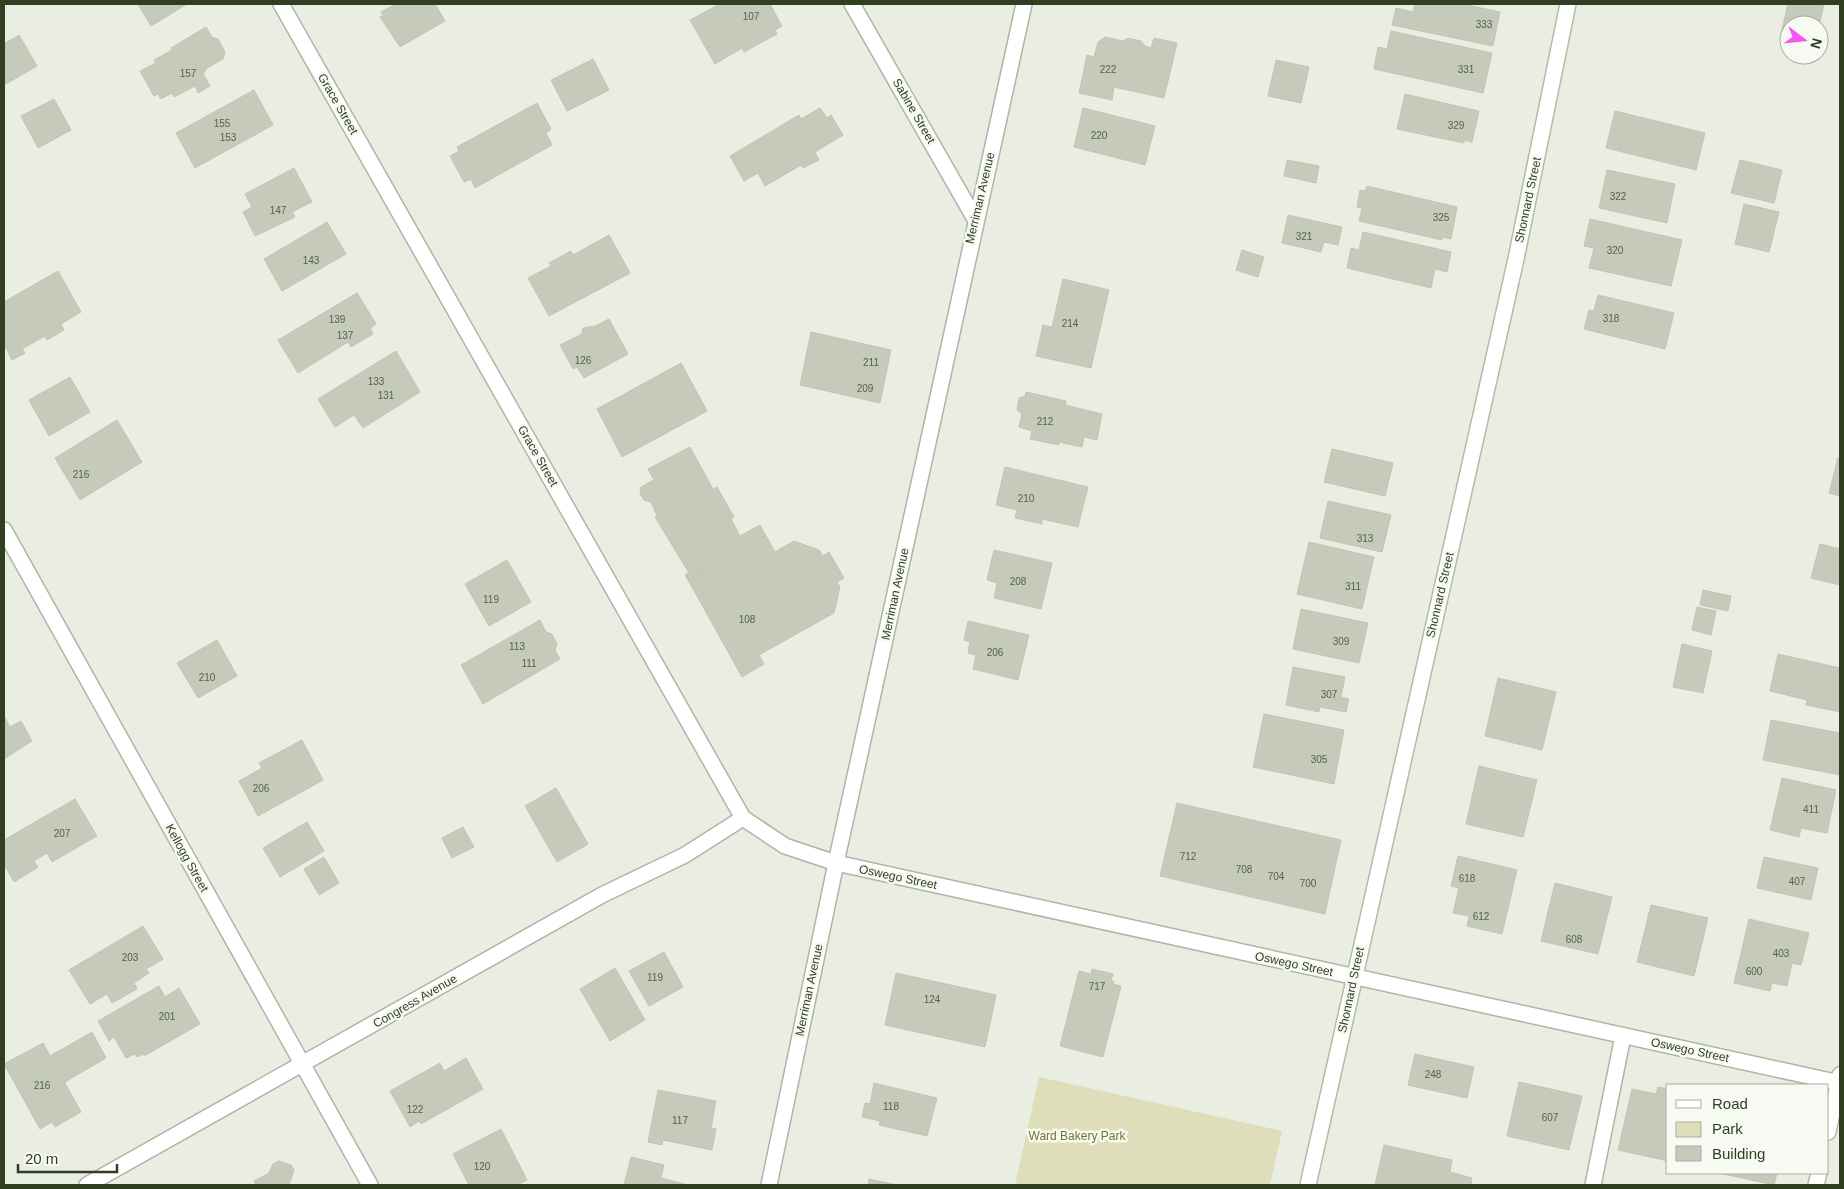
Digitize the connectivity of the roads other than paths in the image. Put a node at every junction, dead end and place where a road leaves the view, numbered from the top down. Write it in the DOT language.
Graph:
graph roads {
  1 [pos="281,4"];
  2 [pos="852,4"];
  3 [pos="1024,4"];
  4 [pos="1568,4"];
  5 [pos="975,219"];
  6 [pos="4,530"];
  7 [pos="743,818"];
  8 [pos="836,863"];
  9 [pos="1354,977"];
  10 [pos="1623,1036"];
  11 [pos="303,1065"];
  12 [pos="1840,1080"];
  13 [pos="1829,1128"];
  14 [pos="87,1185"];
  15 [pos="370,1185"];
  16 [pos="769,1185"];
  17 [pos="1308,1185"];
  18 [pos="1593,1185"];
  1 -- 7 [label="street, Grace Street"];
  2 -- 5 [label="street, Sabine Street"];
  3 -- 5 [label="street, Merriman Avenue"];
  4 -- 9 [label="street, Shonnard Street"];
  5 -- 8 [label="street, Merriman Avenue"];
  6 -- 11 [label="street, Kellogg Street"];
  7 -- 8 [label="street, Grace Street"];
  7 -- 11 [label="street, Congress Avenue"];
  8 -- 9 [label="street, Oswego Street"];
  8 -- 16 [label="street, Merriman Avenue"];
  9 -- 10 [label="street, Oswego Street"];
  9 -- 17 [label="street, Shonnard Street"];
  10 -- 12 [label="street, Oswego Street"];
  10 -- 18 [label="street"];
  11 -- 14 [label="street, Congress Avenue"];
  11 -- 15 [label="street, Kellogg Street"];
  12 -- 13 [label="street"];
}
